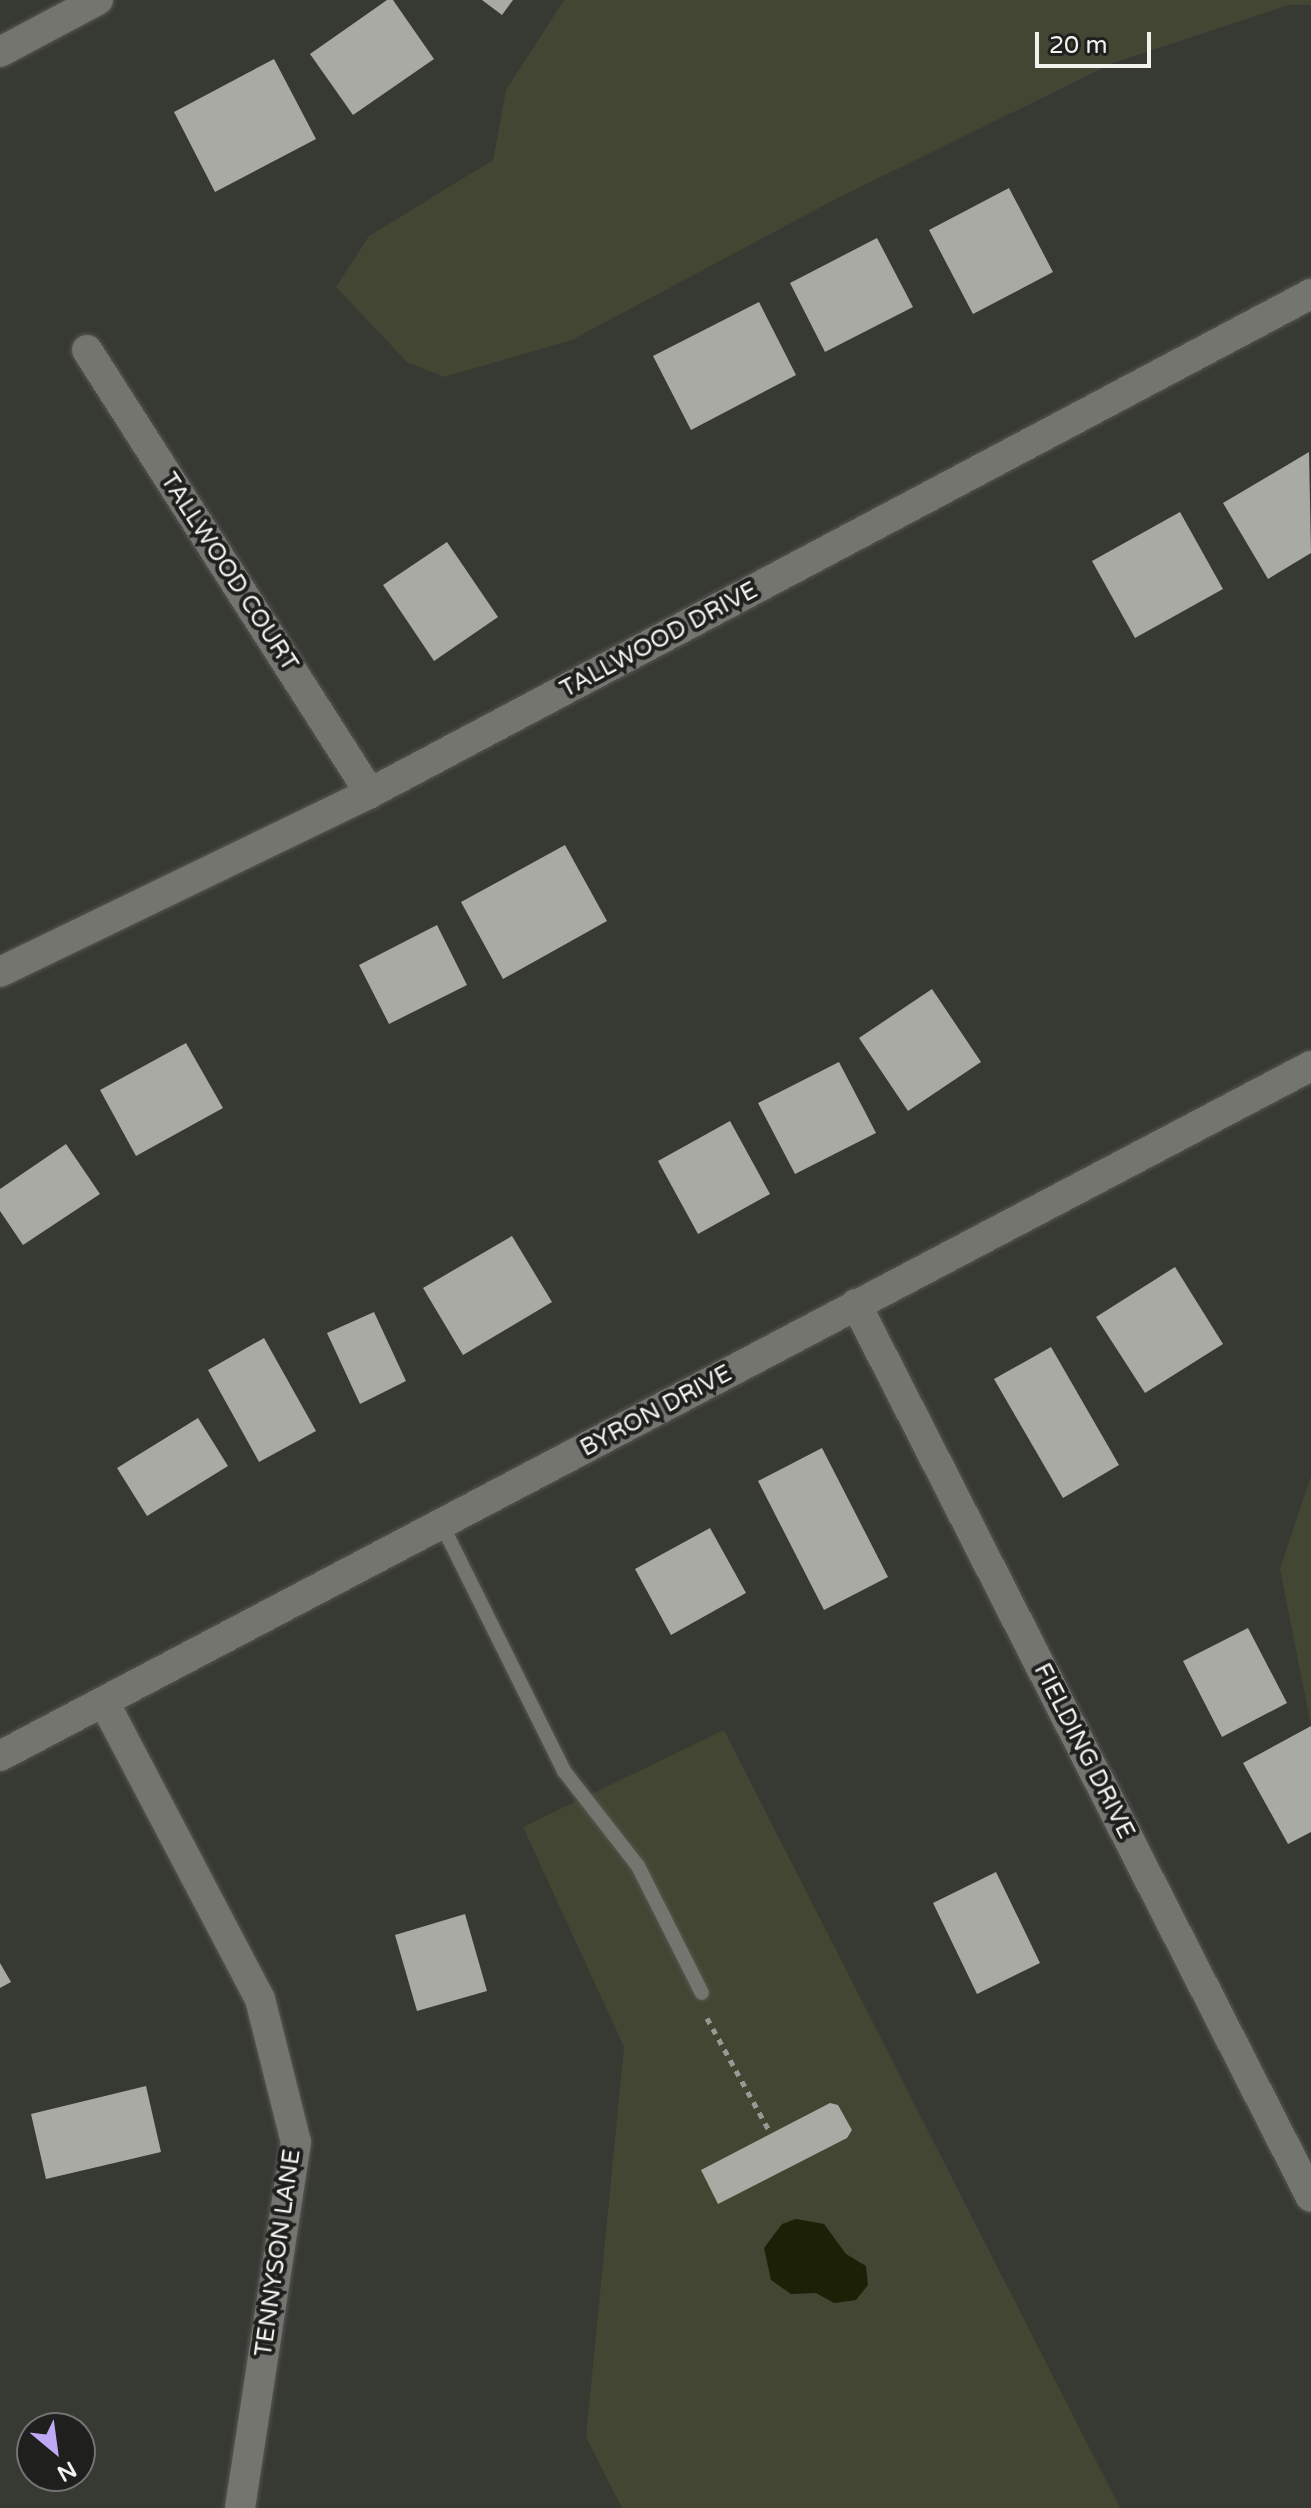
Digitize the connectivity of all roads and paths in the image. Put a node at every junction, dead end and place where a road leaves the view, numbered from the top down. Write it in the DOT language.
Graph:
graph roads {
  1 [pos="98,0"];
  2 [pos="0,52"];
  3 [pos="1311,294"];
  4 [pos="87,350"];
  5 [pos="370,793"];
  6 [pos="0,972"];
  7 [pos="1311,1066"];
  8 [pos="856,1304"];
  9 [pos="442,1525"];
  10 [pos="104,1702"];
  11 [pos="0,1756"];
  12 [pos="702,1993"];
  13 [pos="703,2010"];
  14 [pos="771,2134"];
  15 [pos="1311,2197"];
  16 [pos="240,2508"];
  1 -- 2 [label="street"];
  3 -- 5 [label="street, TALLWOOD DRIVE"];
  4 -- 5 [label="street, TALLWOOD COURT"];
  5 -- 6 [label="street, TALLWOOD DRIVE"];
  7 -- 8 [label="street, BYRON DRIVE"];
  8 -- 9 [label="street, BYRON DRIVE"];
  8 -- 15 [label="street, FIELDING DRIVE"];
  9 -- 10 [label="street, BYRON DRIVE"];
  9 -- 12 [label="lane"];
  10 -- 11 [label="street, BYRON DRIVE"];
  10 -- 16 [label="street, TENNYSON LANE"];
  13 -- 14 [label="path"];
}
